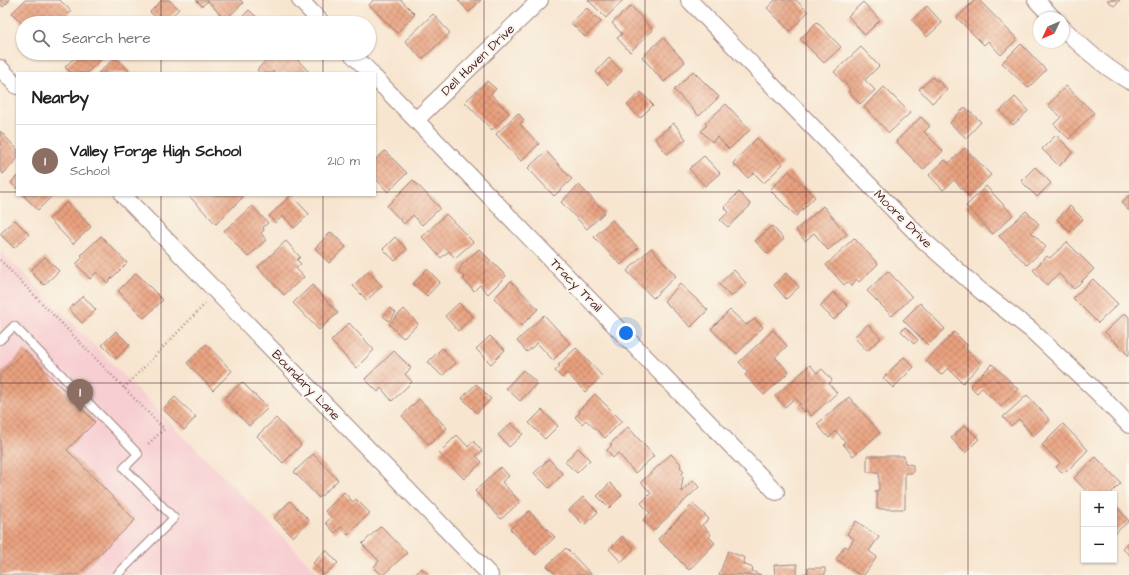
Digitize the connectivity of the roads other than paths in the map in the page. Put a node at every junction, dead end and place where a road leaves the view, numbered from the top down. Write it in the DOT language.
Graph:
graph roads {
  1 [pos="300,0"];
  2 [pos="540,0"];
  3 [pos="689,0"];
  4 [pos="1036,0"];
  5 [pos="1047,12"];
  6 [pos="315,16"];
  7 [pos="1069,34"];
  8 [pos="358,60"];
  9 [pos="0,68"];
  10 [pos="369,72"];
  11 [pos="376,79"];
  12 [pos="1129,81"];
  13 [pos="16,85"];
  14 [pos="416,120"];
  15 [pos="124,196"];
  16 [pos="0,340"];
  17 [pos="1129,425"];
  18 [pos="776,492"];
  19 [pos="117,575"];
  20 [pos="490,575"];
  1 -- 6 [label="street"];
  2 -- 14 [label="street, Dell Haven Drive"];
  3 -- 17 [label="street, Moore Drive"];
  4 -- 5 [label="street"];
  7 -- 12 [label="street"];
  8 -- 10 [label="street"];
  9 -- 13 [label="street"];
  11 -- 14 [label="street, Tracy Trail"];
  14 -- 18 [label="street, Tracy Trail"];
  15 -- 20 [label="street, Boundary Lane"];
  16 -- 19 [label="lane"];
}
